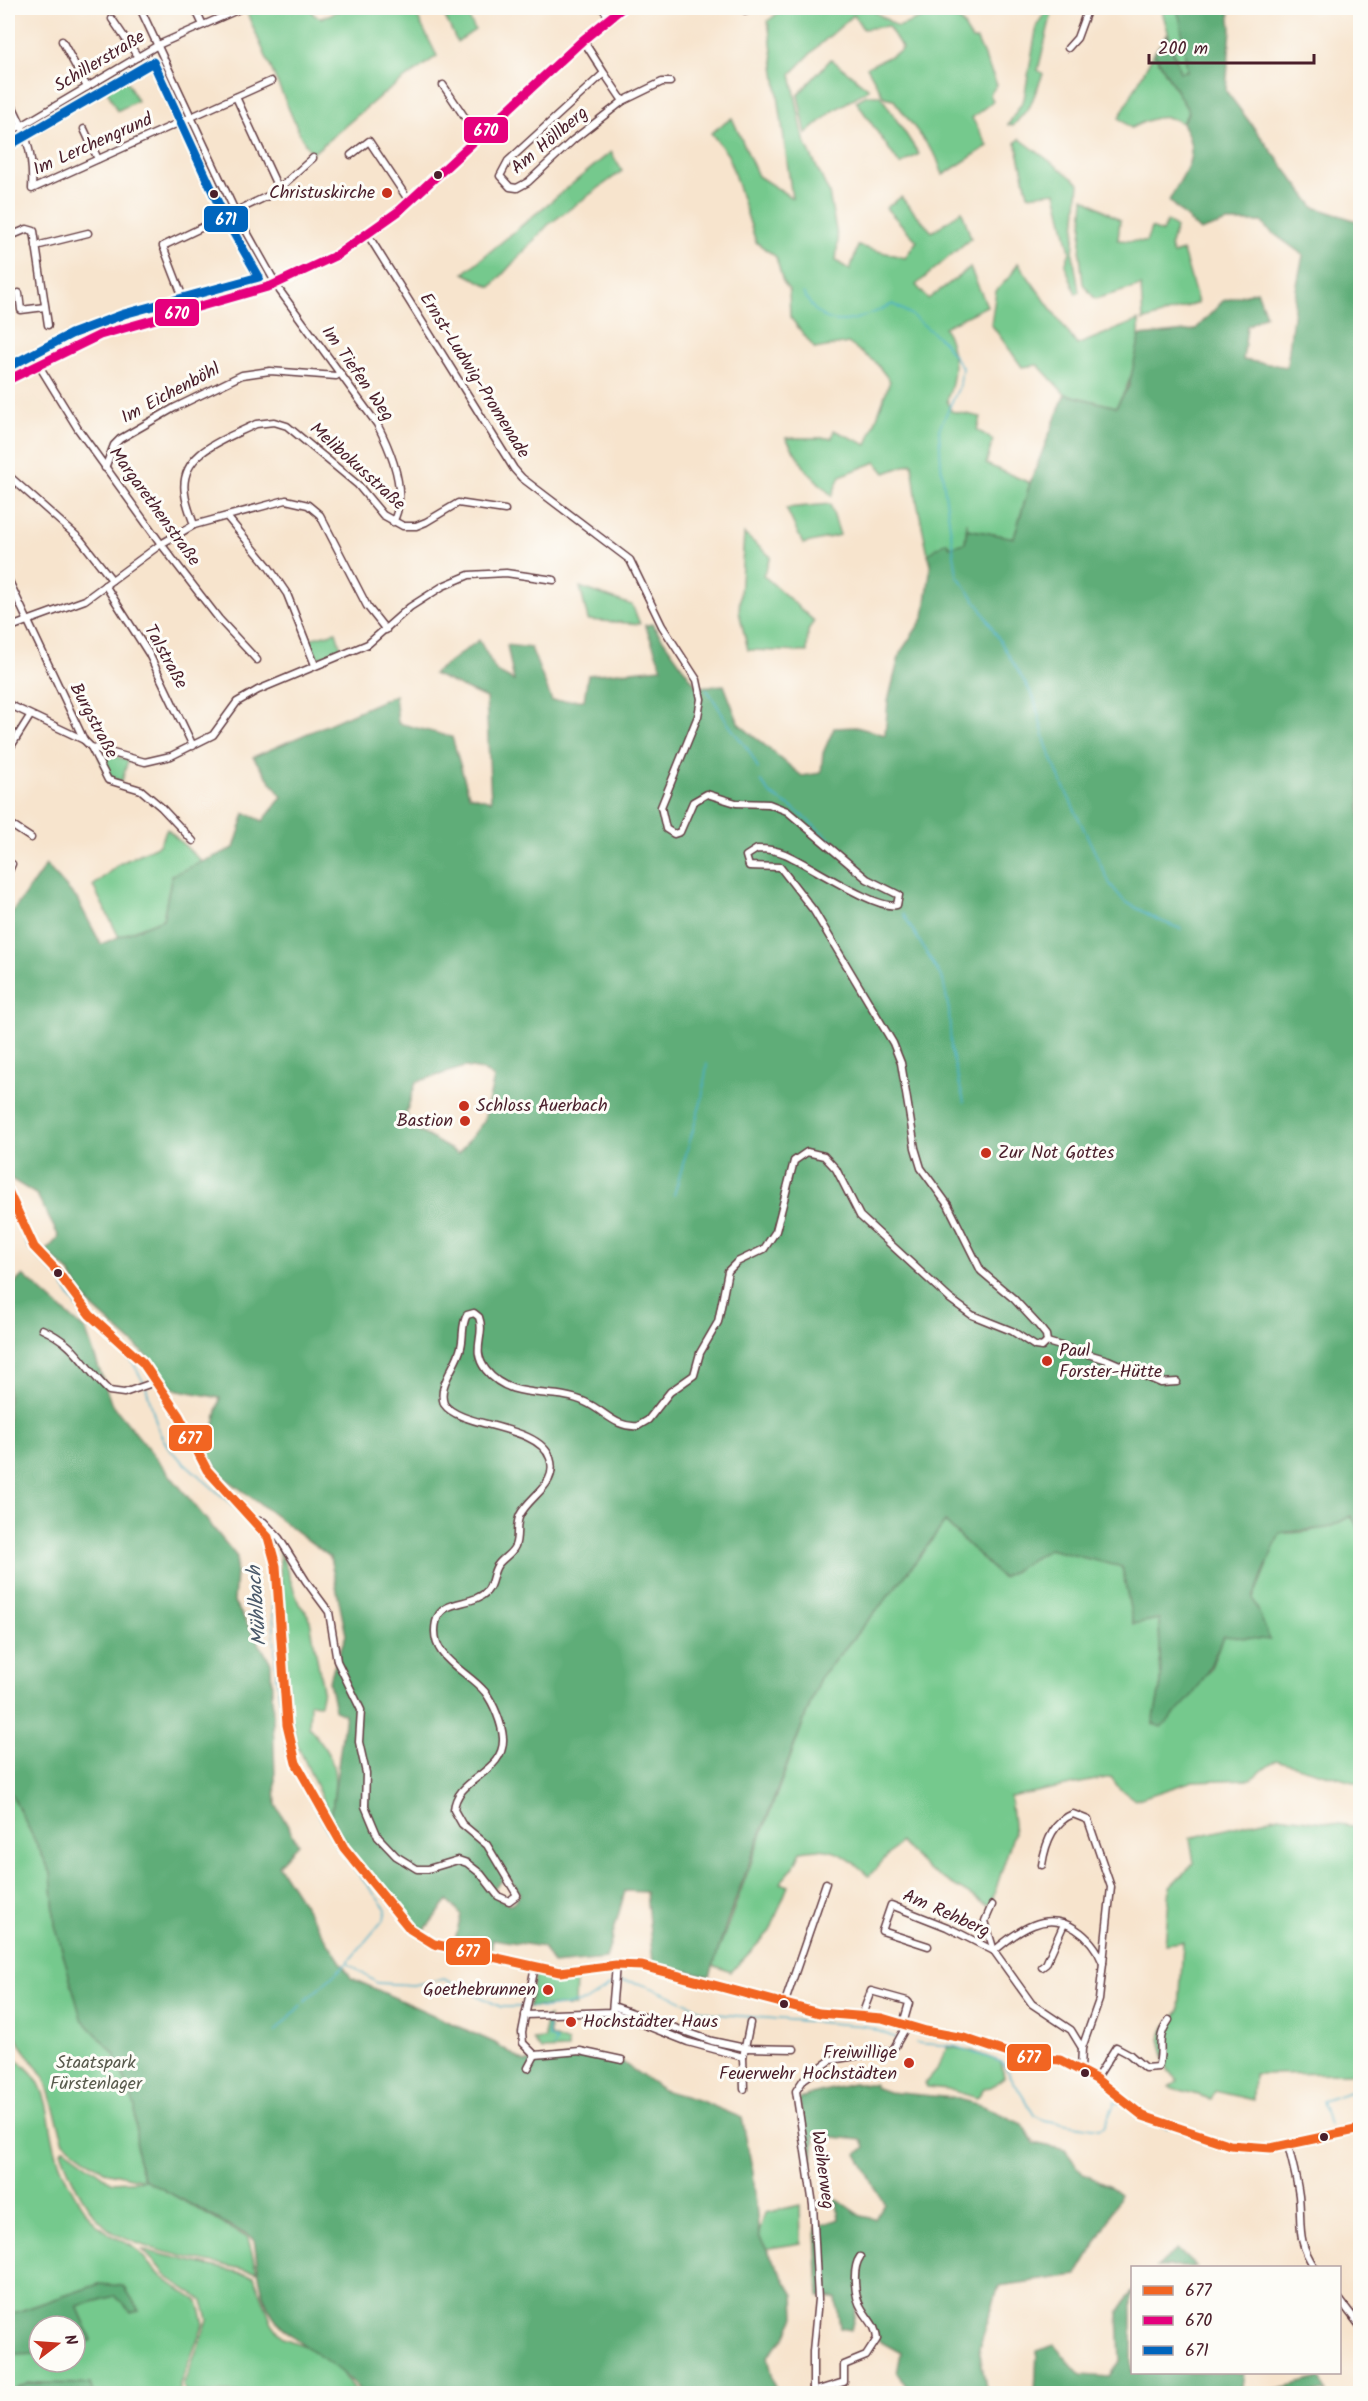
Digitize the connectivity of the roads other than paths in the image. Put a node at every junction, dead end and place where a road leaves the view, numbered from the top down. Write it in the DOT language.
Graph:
graph roads {
  1 [pos="147,8"];
  2 [pos="195,8"];
  3 [pos="242,8"];
  4 [pos="602,8"];
  5 [pos="622,8"];
  6 [pos="739,8"];
  7 [pos="1088,8"];
  8 [pos="747,11"];
  9 [pos="610,17"];
  10 [pos="112,19"];
  11 [pos="203,25"];
  12 [pos="583,40"];
  13 [pos="62,41"];
  14 [pos="158,45"];
  15 [pos="1068,48"];
  16 [pos="138,57"];
  17 [pos="604,73"];
  18 [pos="271,81"];
  19 [pos="670,82"];
  20 [pos="443,85"];
  21 [pos="87,87"];
  22 [pos="236,97"];
  23 [pos="8,98"];
  24 [pos="623,102"];
  25 [pos="192,117"];
  26 [pos="23,125"];
  27 [pos="84,129"];
  28 [pos="8,132"];
  29 [pos="478,137"];
  30 [pos="351,155"];
  31 [pos="313,158"];
  32 [pos="98,159"];
  33 [pos="279,190"];
  34 [pos="409,201"];
  35 [pos="235,211"];
  36 [pos="88,233"];
  37 [pos="369,235"];
  38 [pos="8,237"];
  39 [pos="36,246"];
  40 [pos="277,284"];
  41 [pos="20,293"];
  42 [pos="45,307"];
  43 [pos="187,308"];
  44 [pos="48,325"];
  45 [pos="38,364"];
  46 [pos="340,373"];
  47 [pos="8,380"];
  48 [pos="105,468"];
  49 [pos="8,475"];
  50 [pos="505,510"];
  51 [pos="228,518"];
  52 [pos="393,522"];
  53 [pos="194,525"];
  54 [pos="161,544"];
  55 [pos="8,579"];
  56 [pos="112,580"];
  57 [pos="554,580"];
  58 [pos="105,585"];
  59 [pos="26,619"];
  60 [pos="8,628"];
  61 [pos="386,630"];
  62 [pos="257,660"];
  63 [pos="315,665"];
  64 [pos="8,704"];
  65 [pos="30,716"];
  66 [pos="84,740"];
  67 [pos="193,746"];
  68 [pos="91,747"];
  69 [pos="8,751"];
  70 [pos="8,823"];
  71 [pos="31,838"];
  72 [pos="193,841"];
  73 [pos="12,864"];
  74 [pos="8,873"];
  75 [pos="8,1191"];
  76 [pos="42,1329"];
  77 [pos="1047,1342"];
  78 [pos="1177,1382"];
  79 [pos="153,1383"];
  80 [pos="255,1520"];
  81 [pos="1042,1865"];
  82 [pos="826,1883"];
  83 [pos="992,1905"];
  84 [pos="1064,1924"];
  85 [pos="1106,1942"];
  86 [pos="928,1946"];
  87 [pos="1095,1946"];
  88 [pos="994,1951"];
  89 [pos="616,1965"];
  90 [pos="535,1966"];
  91 [pos="1042,1967"];
  92 [pos="1104,1967"];
  93 [pos="784,2005"];
  94 [pos="526,2009"];
  95 [pos="613,2009"];
  96 [pos="862,2015"];
  97 [pos="1169,2020"];
  98 [pos="750,2024"];
  99 [pos="905,2025"];
  100 [pos="689,2038"];
  101 [pos="745,2048"];
  102 [pos="1082,2048"];
  103 [pos="794,2049"];
  104 [pos="535,2055"];
  105 [pos="743,2057"];
  106 [pos="622,2060"];
  107 [pos="528,2068"];
  108 [pos="1081,2070"];
  109 [pos="1096,2079"];
  110 [pos="744,2089"];
  111 [pos="1360,2129"];
  112 [pos="1288,2145"];
  113 [pos="861,2257"];
  114 [pos="1313,2266"];
  115 [pos="1341,2301"];
  116 [pos="1360,2326"];
  117 [pos="813,2390"];
  1 -- 14 [label="street, Im Tiefen Weg"];
  2 -- 11 [label="street"];
  3 -- 11 [label="street, Schillerstraße"];
  4 -- 9 [label="street"];
  5 -- 9 [label="main road"];
  6 -- 8 [label="street"];
  7 -- 15 [label="street"];
  9 -- 12 [label="main road"];
  10 -- 16 [label="street"];
  11 -- 14 [label="street, Schillerstraße"];
  12 -- 17 [label="street"];
  12 -- 29 [label="main road"];
  13 -- 21 [label="street"];
  14 -- 16 [label="street, Schillerstraße"];
  14 -- 25 [label="street, Im Tiefen Weg"];
  16 -- 21 [label="street, Schillerstraße"];
  17 -- 24 [label="street"];
  17 -- 24 [label="street, Am Höllberg"];
  18 -- 22 [label="street, Im Lerchengrund"];
  19 -- 24 [label="street, Am Höllberg"];
  20 -- 29 [label="street"];
  21 -- 26 [label="street, Schillerstraße"];
  22 -- 25 [label="street, Im Lerchengrund"];
  22 -- 33 [label="street"];
  23 -- 26 [label="street"];
  25 -- 32 [label="street, Im Lerchengrund"];
  25 -- 35 [label="street, Im Tiefen Weg"];
  26 -- 28 [label="street, Schillerstraße"];
  26 -- 32 [label="street, Im Lerchengrund"];
  27 -- 32 [label="street"];
  29 -- 34 [label="main road"];
  30 -- 34 [label="street"];
  31 -- 33 [label="street"];
  33 -- 35 [label="street"];
  34 -- 37 [label="main road"];
  35 -- 40 [label="street, Im Tiefen Weg"];
  35 -- 43 [label="street"];
  36 -- 39 [label="street"];
  37 -- 40 [label="main road"];
  37 -- 77 [label="street, Ernst-Ludwig-Promenade"];
  38 -- 39 [label="street"];
  39 -- 42 [label="street"];
  40 -- 43 [label="main road"];
  40 -- 46 [label="street, Im Tiefen Weg"];
  41 -- 42 [label="street"];
  42 -- 44 [label="street"];
  43 -- 45 [label="main road"];
  45 -- 47 [label="main road"];
  45 -- 48 [label="street, Margarethenstraße"];
  46 -- 48 [label="street, Im Eichenböhl"];
  46 -- 52 [label="street, Im Tiefen Weg"];
  48 -- 54 [label="street, Margarethenstraße"];
  49 -- 56 [label="street"];
  50 -- 52 [label="street, Melibokusstraße"];
  51 -- 53 [label="street"];
  51 -- 61 [label="street"];
  51 -- 63 [label="street"];
  52 -- 53 [label="street, Melibokusstraße"];
  53 -- 54 [label="street"];
  54 -- 56 [label="street"];
  54 -- 62 [label="street, Margarethenstraße"];
  55 -- 59 [label="street, Burgstraße"];
  56 -- 58 [label="street"];
  57 -- 61 [label="street"];
  58 -- 59 [label="street"];
  58 -- 67 [label="street, Talstraße"];
  59 -- 60 [label="street"];
  59 -- 66 [label="street, Burgstraße"];
  61 -- 63 [label="street"];
  63 -- 67 [label="street"];
  64 -- 65 [label="street"];
  65 -- 66 [label="street"];
  65 -- 69 [label="street"];
  66 -- 68 [label="street, Burgstraße"];
  67 -- 68 [label="street"];
  68 -- 72 [label="street, Burgstraße"];
  70 -- 71 [label="street"];
  73 -- 74 [label="street"];
  75 -- 79 [label="main road"];
  76 -- 79 [label="street"];
  77 -- 78 [label="street"];
  77 -- 80 [label="street"];
  79 -- 80 [label="main road"];
  80 -- 90 [label="main road"];
  81 -- 85 [label="street"];
  82 -- 93 [label="street"];
  83 -- 88 [label="street"];
  84 -- 87 [label="street"];
  84 -- 88 [label="street"];
  84 -- 91 [label="street"];
  85 -- 87 [label="street"];
  85 -- 92 [label="street"];
  86 -- 88 [label="street, Am Rehberg"];
  87 -- 92 [label="street"];
  88 -- 102 [label="street"];
  89 -- 90 [label="main road"];
  89 -- 93 [label="main road"];
  89 -- 95 [label="street"];
  90 -- 94 [label="street"];
  92 -- 102 [label="street"];
  93 -- 96 [label="main road"];
  94 -- 95 [label="street"];
  94 -- 104 [label="street"];
  95 -- 100 [label="street"];
  96 -- 99 [label="main road"];
  96 -- 99 [label="street"];
  97 -- 109 [label="street"];
  98 -- 101 [label="street"];
  99 -- 108 [label="main road"];
  99 -- 117 [label="street, Weiherweg"];
  100 -- 101 [label="street"];
  100 -- 105 [label="street"];
  101 -- 103 [label="street"];
  101 -- 105 [label="street"];
  102 -- 108 [label="street"];
  104 -- 106 [label="street"];
  104 -- 107 [label="street"];
  105 -- 110 [label="street"];
  108 -- 109 [label="main road"];
  109 -- 112 [label="main road"];
  111 -- 112 [label="main road"];
  112 -- 114 [label="street"];
  113 -- 117 [label="street"];
  115 -- 116 [label="street"];
}
